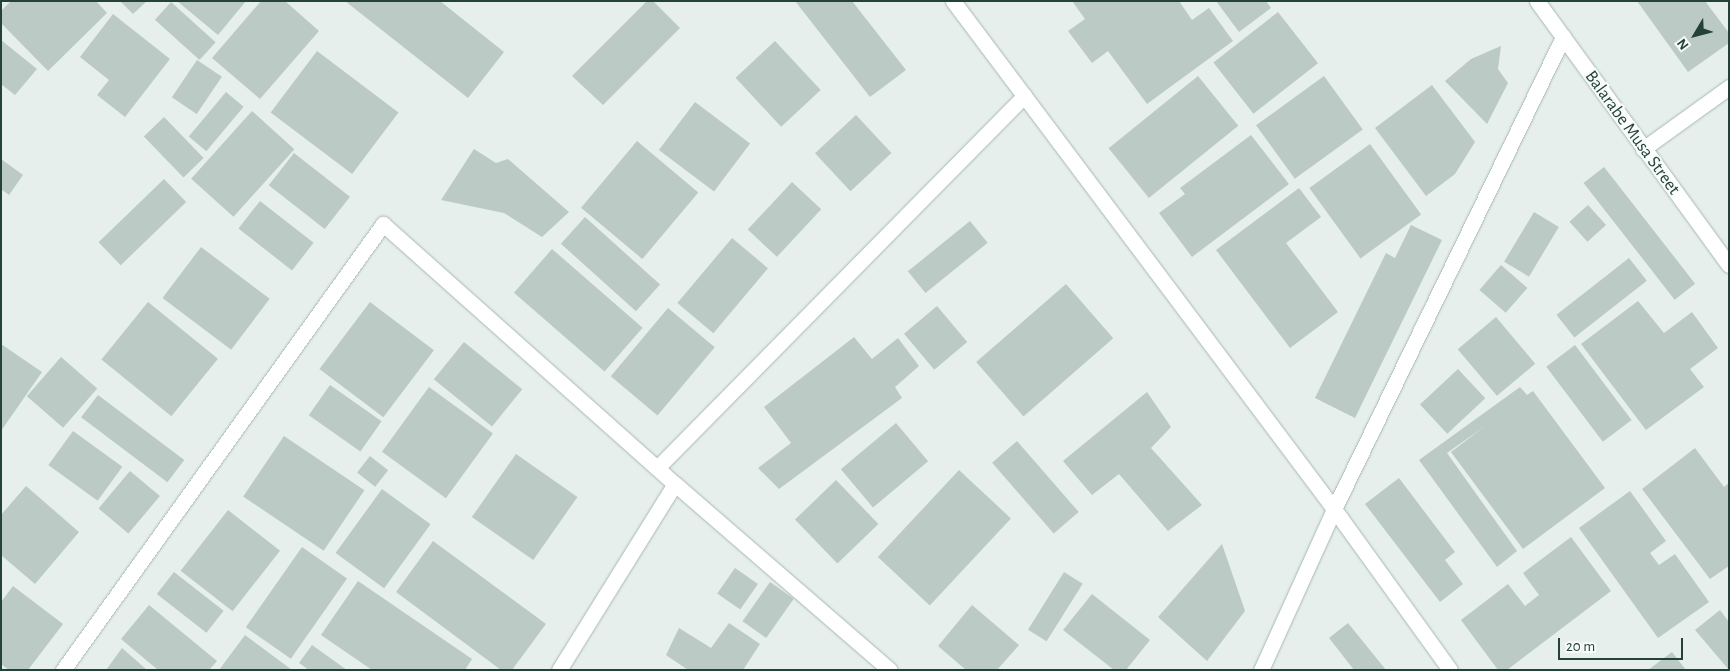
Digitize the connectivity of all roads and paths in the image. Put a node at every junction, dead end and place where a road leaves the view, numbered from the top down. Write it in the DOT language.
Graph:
graph roads {
  1 [pos="953,1"];
  2 [pos="1537,1"];
  3 [pos="1562,37"];
  4 [pos="1729,87"];
  5 [pos="1024,96"];
  6 [pos="1643,149"];
  7 [pos="1729,265"];
  8 [pos="657,468"];
  9 [pos="675,484"];
  10 [pos="1334,508"];
  11 [pos="64,670"];
  12 [pos="559,670"];
  13 [pos="890,670"];
  14 [pos="1261,670"];
  15 [pos="1450,670"];
  1 -- 5 [label="street"];
  2 -- 3 [label="street, Balarabe Musa Street"];
  3 -- 6 [label="street, Balarabe Musa Street"];
  3 -- 10 [label="street"];
  4 -- 6 [label="street"];
  5 -- 8 [label="street"];
  5 -- 10 [label="street"];
  6 -- 7 [label="street, Balarabe Musa Street"];
  8 -- 9 [label="street"];
  8 -- 11 [label="street"];
  9 -- 12 [label="street"];
  9 -- 13 [label="street"];
  10 -- 14 [label="street"];
  10 -- 15 [label="street"];
}
